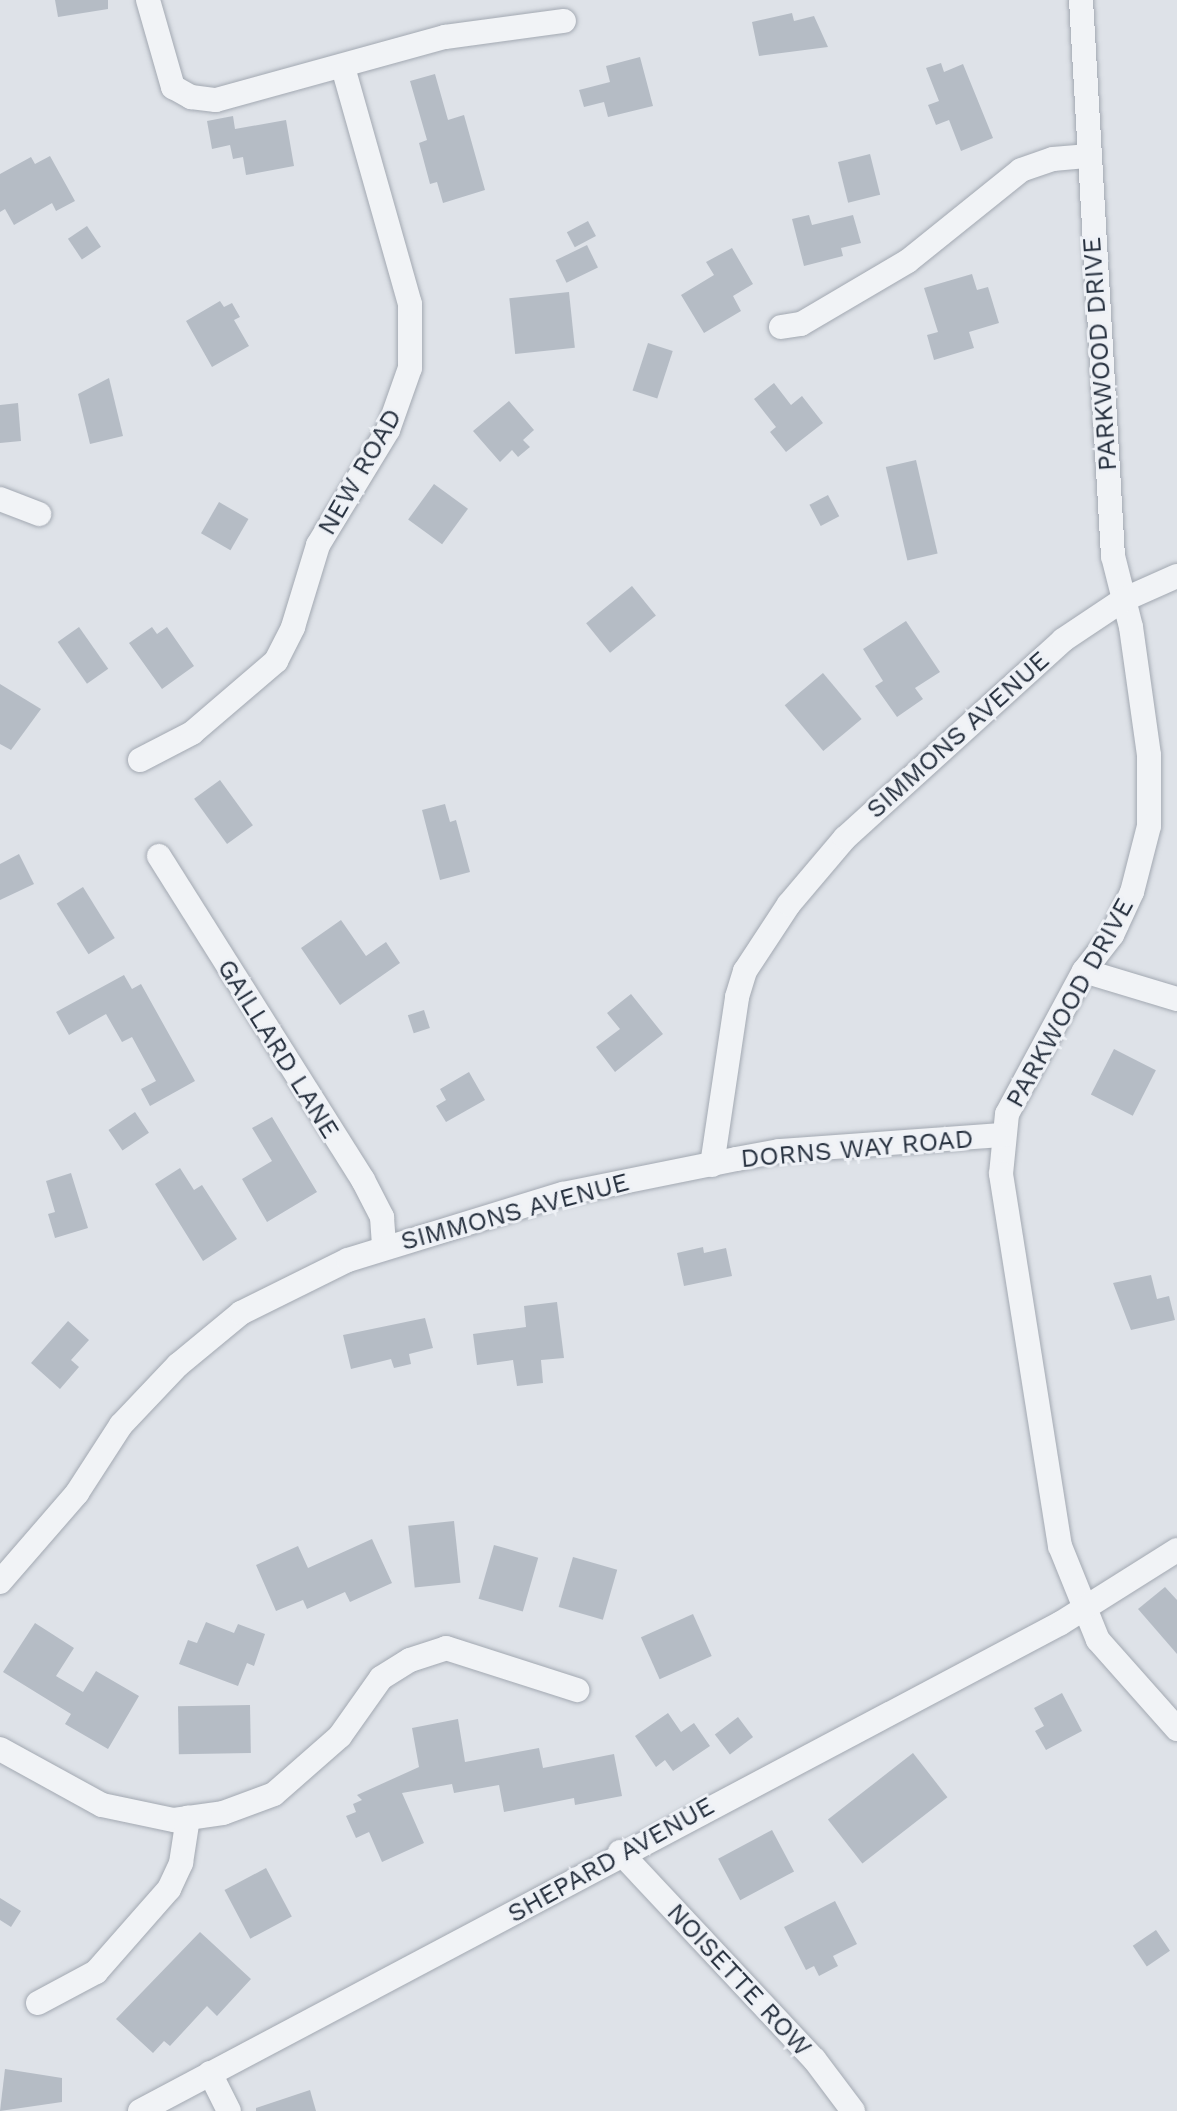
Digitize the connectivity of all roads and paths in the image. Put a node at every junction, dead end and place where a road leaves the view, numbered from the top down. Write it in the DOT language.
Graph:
graph roads {
  1 [pos="148,0"];
  2 [pos="1081,0"];
  3 [pos="564,21"];
  4 [pos="343,68"];
  5 [pos="1086,156"];
  6 [pos="781,327"];
  7 [pos="0,499"];
  8 [pos="39,514"];
  9 [pos="1177,576"];
  10 [pos="1123,600"];
  11 [pos="140,760"];
  12 [pos="159,856"];
  13 [pos="1084,971"];
  14 [pos="1177,999"];
  15 [pos="1003,1135"];
  16 [pos="712,1165"];
  17 [pos="384,1247"];
  18 [pos="1177,1550"];
  19 [pos="0,1582"];
  20 [pos="1083,1610"];
  21 [pos="577,1690"];
  22 [pos="1177,1729"];
  23 [pos="0,1749"];
  24 [pos="188,1818"];
  25 [pos="620,1852"];
  26 [pos="38,2003"];
  27 [pos="210,2073"];
  28 [pos="140,2111"];
  29 [pos="229,2111"];
  30 [pos="853,2111"];
  1 -- 4 [label="street"];
  2 -- 5 [label="street, PARKWOOD DRIVE"];
  3 -- 4 [label="street"];
  4 -- 11 [label="street, NEW ROAD"];
  5 -- 6 [label="street"];
  5 -- 10 [label="street, PARKWOOD DRIVE"];
  7 -- 8 [label="street"];
  9 -- 10 [label="street, SIMMONS AVENUE"];
  10 -- 13 [label="street, PARKWOOD DRIVE"];
  10 -- 16 [label="street, SIMMONS AVENUE"];
  12 -- 17 [label="street, GAILLARD LANE"];
  13 -- 14 [label="street"];
  13 -- 15 [label="street, PARKWOOD DRIVE"];
  15 -- 16 [label="street, DORNS WAY ROAD"];
  15 -- 20 [label="street, PARKWOOD DRIVE"];
  16 -- 17 [label="street, SIMMONS AVENUE"];
  17 -- 19 [label="street, SIMMONS AVENUE"];
  18 -- 20 [label="street, SHEPARD AVENUE"];
  20 -- 22 [label="street, PARKWOOD DRIVE"];
  20 -- 25 [label="street, SHEPARD AVENUE"];
  21 -- 24 [label="street"];
  23 -- 24 [label="street"];
  24 -- 26 [label="street"];
  25 -- 27 [label="street, SHEPARD AVENUE"];
  25 -- 30 [label="street, NOISETTE ROW"];
  27 -- 28 [label="street, SHEPARD AVENUE"];
  27 -- 29 [label="street"];
}
